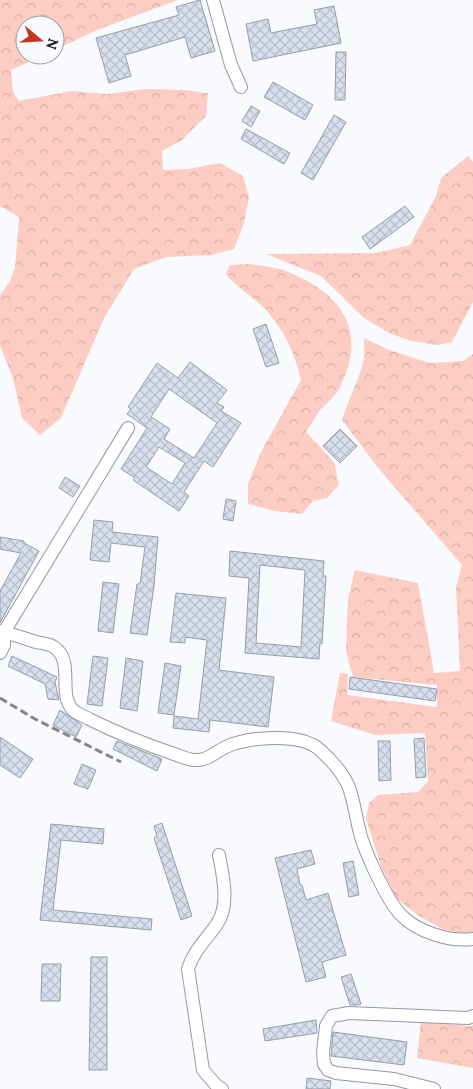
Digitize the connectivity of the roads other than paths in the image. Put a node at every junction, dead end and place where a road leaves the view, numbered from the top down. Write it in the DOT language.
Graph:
graph roads {
  1 [pos="213,0"];
  2 [pos="240,87"];
  3 [pos="128,428"];
  4 [pos="2,632"];
  5 [pos="0,654"];
  6 [pos="219,855"];
  7 [pos="473,939"];
  8 [pos="473,1016"];
  9 [pos="222,1089"];
  10 [pos="434,1089"];
  1 -- 2 [label="street"];
  3 -- 4 [label="street"];
  4 -- 5 [label="street"];
  4 -- 7 [label="street"];
  6 -- 9 [label="street"];
  8 -- 10 [label="street"];
}
